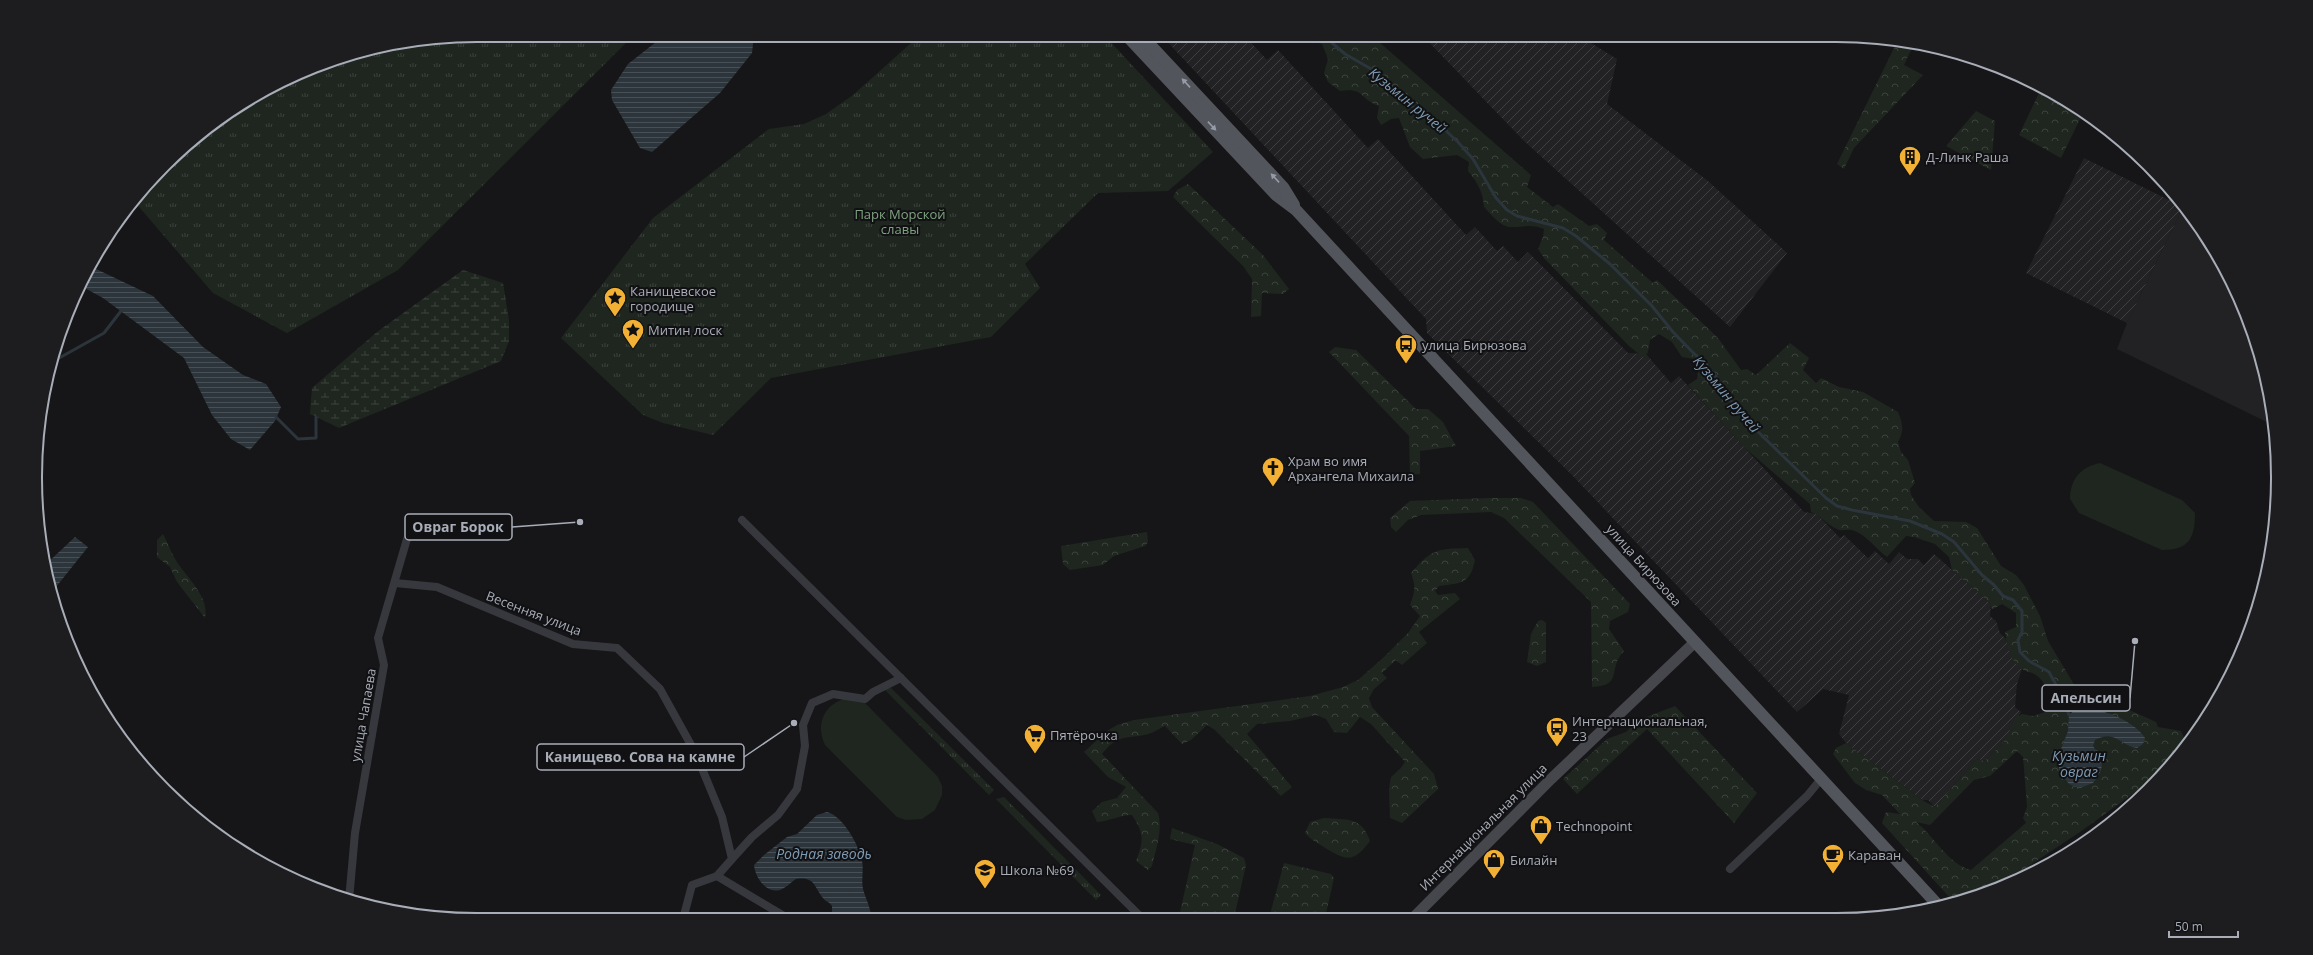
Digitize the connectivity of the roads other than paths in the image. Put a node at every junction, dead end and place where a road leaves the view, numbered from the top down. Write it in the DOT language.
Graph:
graph roads {
  1 [pos="1133,42"];
  2 [pos="1148,42"];
  3 [pos="1296,210"];
  4 [pos="742,520"];
  5 [pos="407,539"];
  6 [pos="395,583"];
  7 [pos="1695,642"];
  8 [pos="901,678"];
  9 [pos="1821,779"];
  10 [pos="732,859"];
  11 [pos="1730,869"];
  12 [pos="717,876"];
  13 [pos="350,893"];
  14 [pos="1935,901"];
  15 [pos="684,913"];
  16 [pos="779,913"];
  17 [pos="1137,913"];
  18 [pos="1419,913"];
  1 -- 3 [label="main road, улица Бирюзова, one-way"];
  3 -- 2 [label="main road, улица Бирюзова, one-way"];
  3 -- 7 [label="main road, улица Бирюзова"];
  4 -- 8 [label="street"];
  5 -- 6 [label="street, улица Чапаева"];
  6 -- 10 [label="street, Весенняя улица"];
  6 -- 13 [label="street, улица Чапаева"];
  7 -- 9 [label="main road, улица Бирюзова"];
  7 -- 18 [label="main road, Интернациональная улица"];
  8 -- 10 [label="street"];
  8 -- 17 [label="street"];
  9 -- 11 [label="street"];
  9 -- 14 [label="main road, улица Бирюзова"];
  10 -- 12 [label="street"];
  12 -- 15 [label="street"];
  12 -- 16 [label="street"];
}
